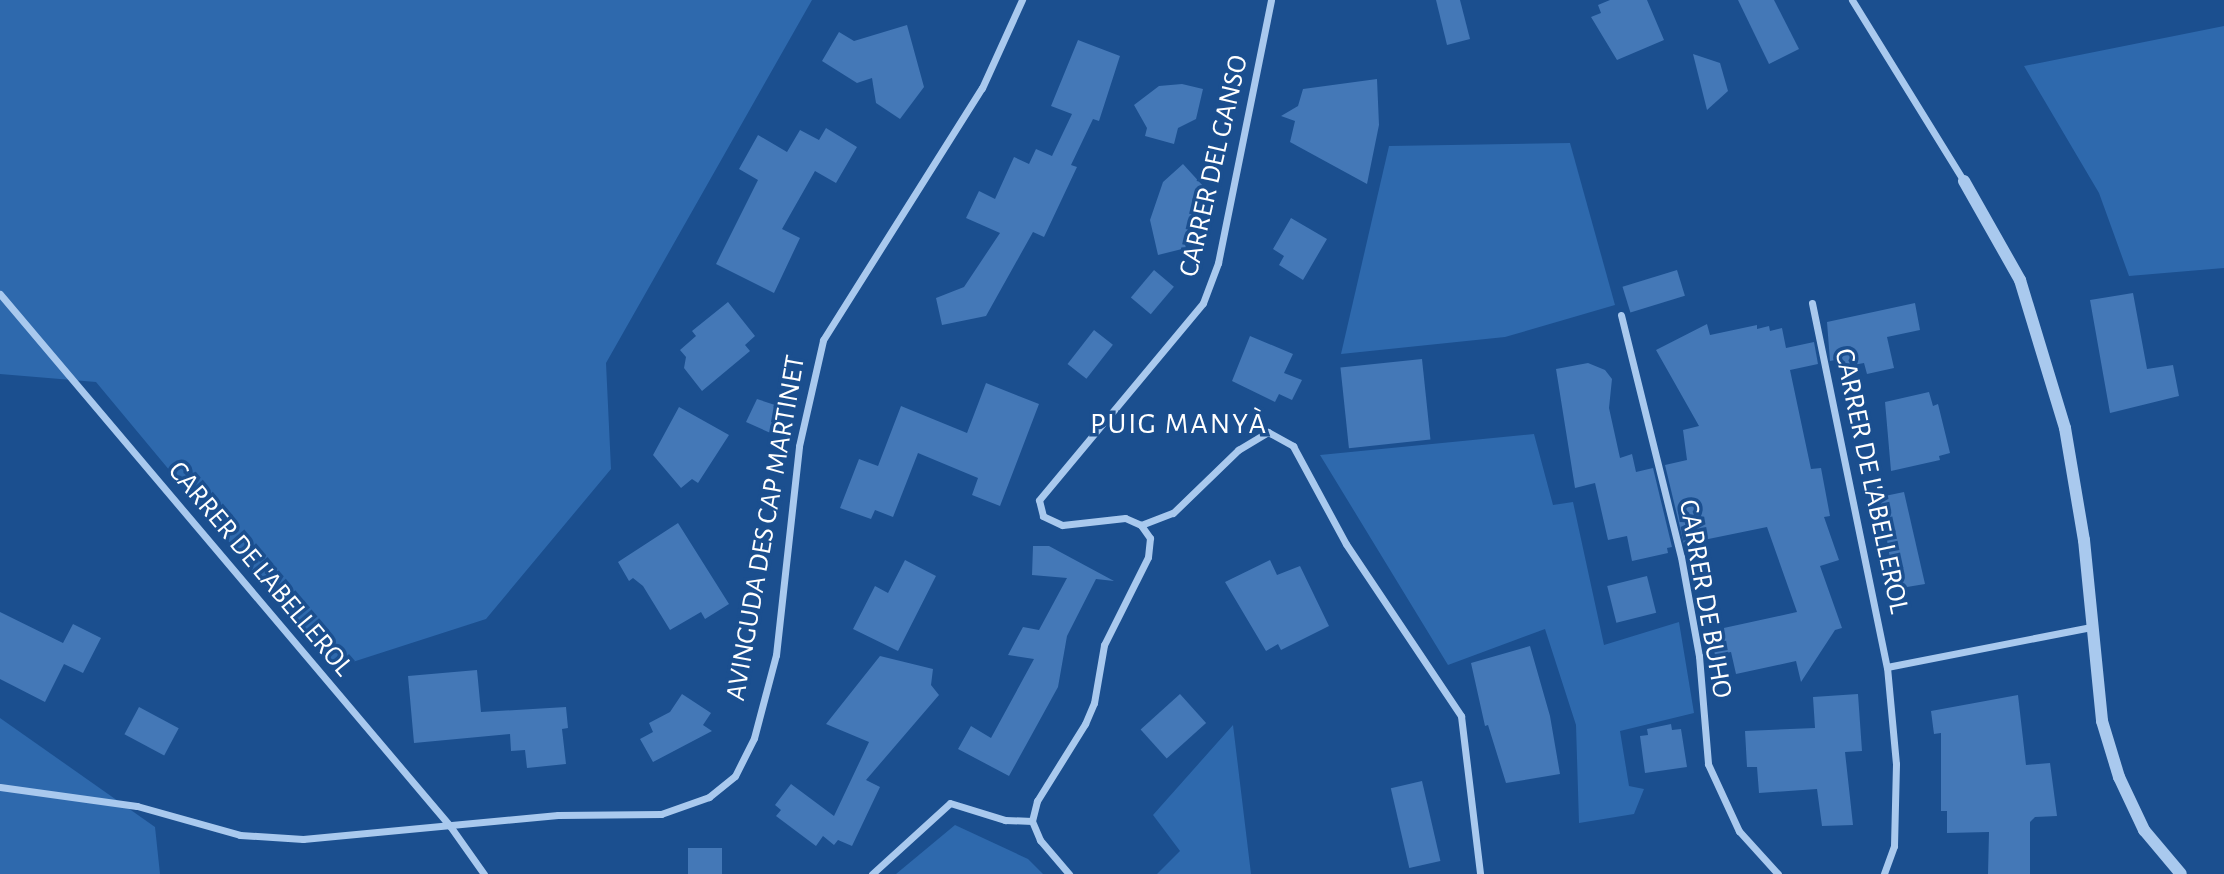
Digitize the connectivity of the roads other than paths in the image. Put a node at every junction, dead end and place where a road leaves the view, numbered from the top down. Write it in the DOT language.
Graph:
graph roads {
  1 [pos="1022,0"];
  2 [pos="1271,0"];
  3 [pos="1852,0"];
  4 [pos="1964,181"];
  5 [pos="0,294"];
  6 [pos="1812,303"];
  7 [pos="1621,315"];
  8 [pos="1141,525"];
  9 [pos="2091,627"];
  10 [pos="1887,667"];
  11 [pos="0,787"];
  12 [pos="1032,821"];
  13 [pos="450,826"];
  14 [pos="484,874"];
  15 [pos="872,874"];
  16 [pos="1069,874"];
  17 [pos="1480,874"];
  18 [pos="1777,874"];
  19 [pos="1884,874"];
  20 [pos="2181,874"];
  1 -- 13 [label="street, AVINGUDA DES CAP MARTINET"];
  2 -- 8 [label="street, CARRER DEL GANSO"];
  3 -- 4 [label="street"];
  4 -- 9 [label="street"];
  5 -- 13 [label="street, CARRER DE L'ABELLEROL"];
  6 -- 10 [label="street, CARRER DE L'ABELLEROL"];
  7 -- 18 [label="street, CARRER DE BUHO"];
  8 -- 12 [label="street"];
  8 -- 17 [label="street, CARRER DEL GANSO"];
  9 -- 10 [label="street"];
  9 -- 20 [label="street"];
  10 -- 19 [label="street, CARRER DE L'ABELLEROL"];
  11 -- 13 [label="street, AVINGUDA DES CAP MARTINET"];
  12 -- 15 [label="street"];
  12 -- 16 [label="street"];
  13 -- 14 [label="street, CARRER DE L'ABELLEROL"];
}
